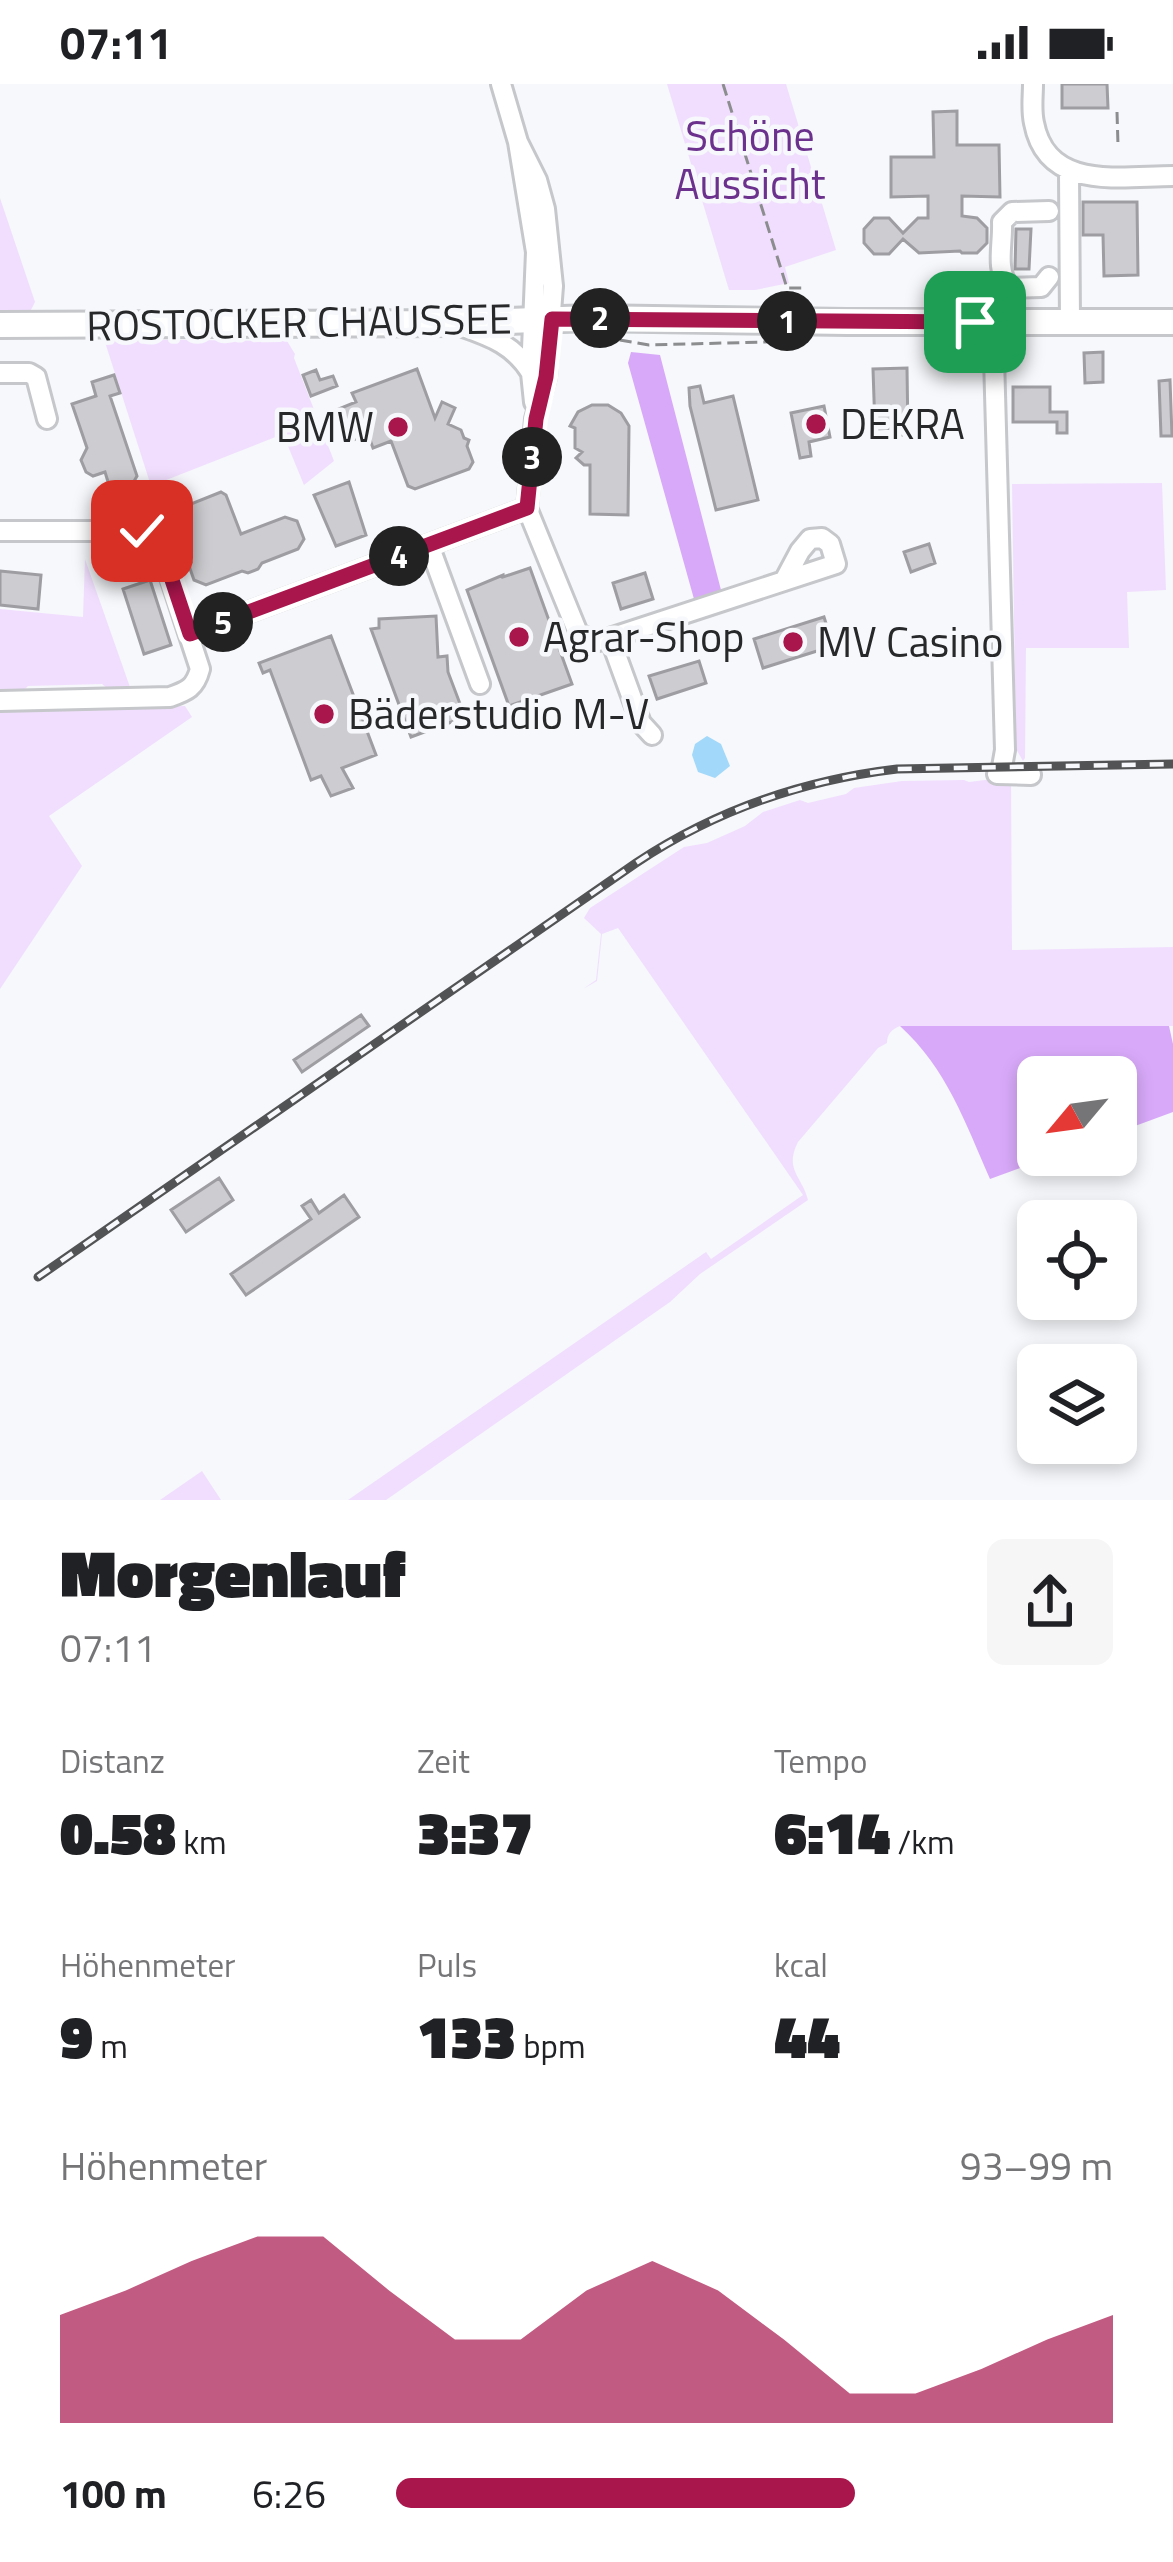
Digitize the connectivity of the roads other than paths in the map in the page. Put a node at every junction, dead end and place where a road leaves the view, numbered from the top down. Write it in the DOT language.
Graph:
graph roads {
  1 [pos="501,84"];
  2 [pos="1033,84"];
  3 [pos="1070,172"];
  4 [pos="1173,176"];
  5 [pos="1048,211"];
  6 [pos="1049,277"];
  7 [pos="543,320"];
  8 [pos="993,322"];
  9 [pos="1070,322"];
  10 [pos="1173,322"];
  11 [pos="452,323"];
  12 [pos="0,325"];
  13 [pos="0,373"];
  14 [pos="531,373"];
  15 [pos="47,419"];
  16 [pos="536,419"];
  17 [pos="527,508"];
  18 [pos="0,532"];
  19 [pos="429,545"];
  20 [pos="784,581"];
  21 [pos="190,634"];
  22 [pos="610,638"];
  23 [pos="480,684"];
  24 [pos="0,701"];
  25 [pos="652,735"];
  26 [pos="1031,775"];
  1 -- 7 [label="street"];
  2 -- 3 [label="street"];
  3 -- 4 [label="street"];
  3 -- 9 [label="street"];
  5 -- 6 [label="street"];
  7 -- 8 [label="main road, ROSTOCKER CHAUSSEE"];
  7 -- 11 [label="main road, ROSTOCKER CHAUSSEE"];
  7 -- 14 [label="street"];
  7 -- 16 [label="street"];
  8 -- 9 [label="main road, ROSTOCKER CHAUSSEE"];
  8 -- 26 [label="street"];
  9 -- 10 [label="main road, ROSTOCKER CHAUSSEE"];
  11 -- 12 [label="main road, ROSTOCKER CHAUSSEE"];
  11 -- 14 [label="street"];
  13 -- 15 [label="street"];
  14 -- 16 [label="street"];
  16 -- 17 [label="street"];
  17 -- 19 [label="street"];
  17 -- 22 [label="street"];
  18 -- 21 [label="street"];
  19 -- 21 [label="street"];
  19 -- 23 [label="street"];
  20 -- 20 [label="street"];
  20 -- 22 [label="street"];
  21 -- 24 [label="street"];
  22 -- 25 [label="street"];
}
